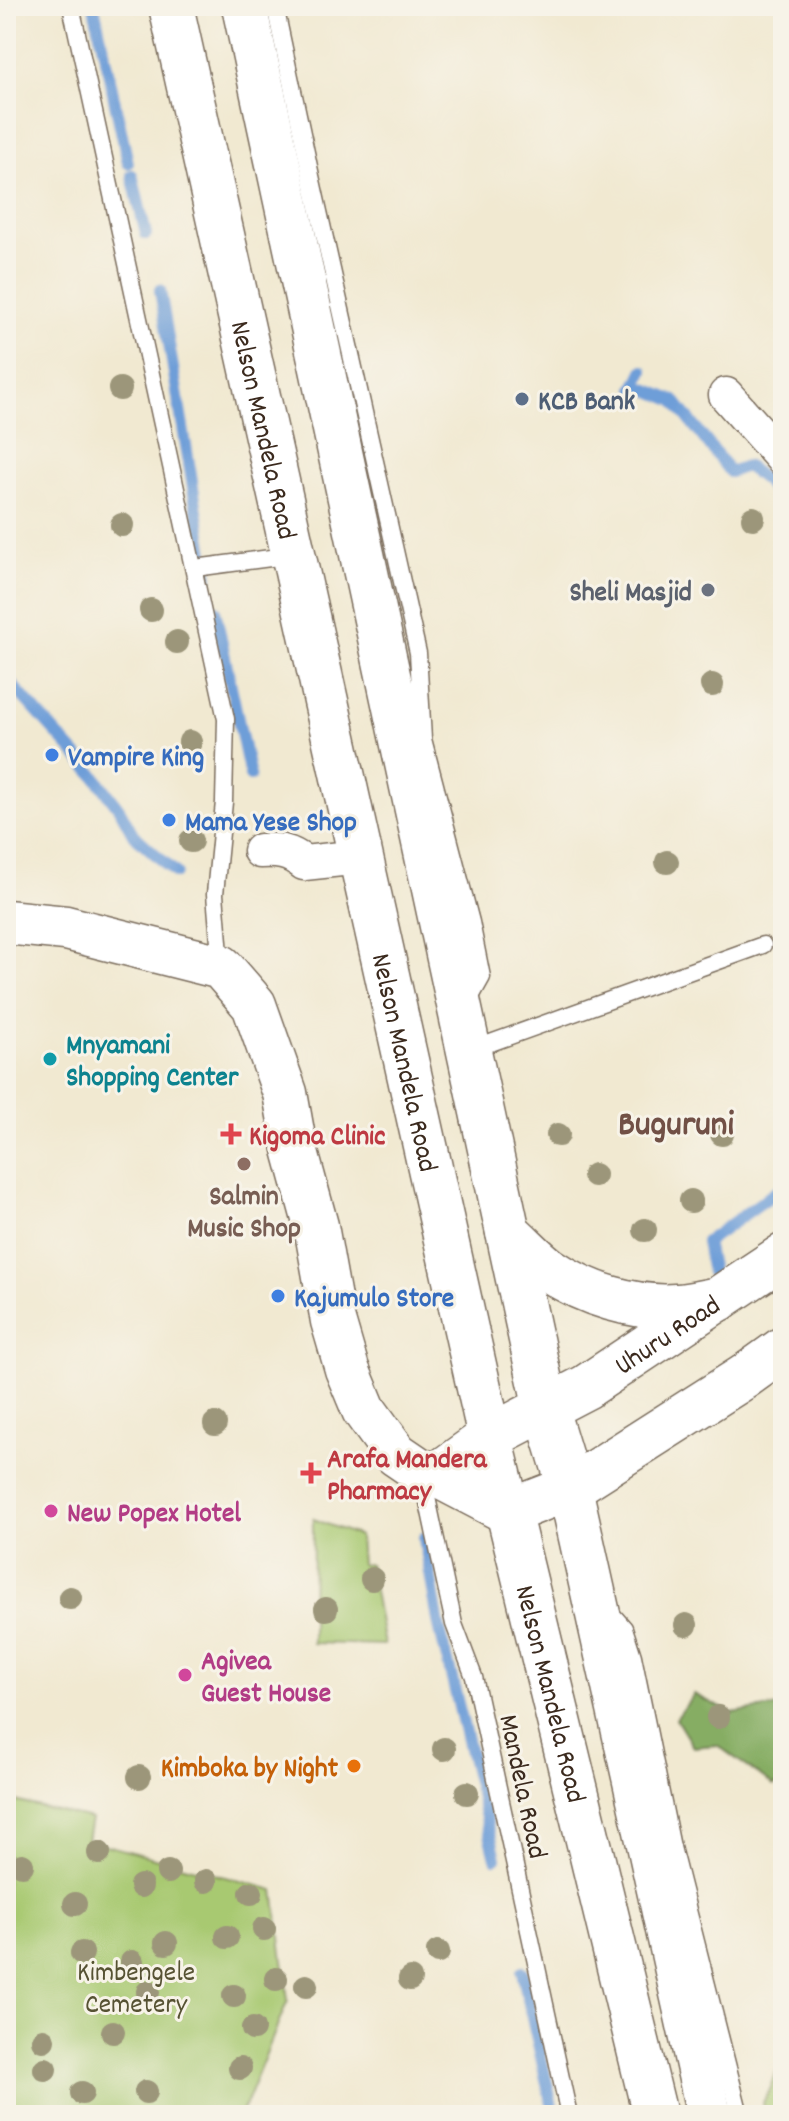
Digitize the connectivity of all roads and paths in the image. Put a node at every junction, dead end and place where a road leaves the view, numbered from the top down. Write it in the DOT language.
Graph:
graph roads {
  1 [pos="71,6"];
  2 [pos="171,6"];
  3 [pos="244,6"];
  4 [pos="275,6"];
  5 [pos="278,88"];
  6 [pos="726,395"];
  7 [pos="783,459"];
  8 [pos="293,555"];
  9 [pos="195,568"];
  10 [pos="260,851"];
  11 [pos="360,857"];
  12 [pos="6,922"];
  13 [pos="763,945"];
  14 [pos="221,967"];
  15 [pos="466,1033"];
  16 [pos="508,1232"];
  17 [pos="783,1256"];
  18 [pos="719,1299"];
  19 [pos="783,1349"];
  20 [pos="546,1409"];
  21 [pos="490,1437"];
  22 [pos="429,1473"];
  23 [pos="570,1488"];
  24 [pos="508,1512"];
  25 [pos="593,1594"];
  26 [pos="569,2115"];
  27 [pos="655,2115"];
  28 [pos="709,2115"];
  29 [pos="740,2115"];
  1 -- 9 [label="lane"];
  2 -- 8 [label="main road, Nelson Mandela Road"];
  3 -- 5 [label="main road"];
  4 -- 5 [label="lane"];
  5 -- 15 [label="main road"];
  6 -- 7 [label="street"];
  8 -- 9 [label="lane"];
  8 -- 11 [label="main road, Nelson Mandela Road"];
  9 -- 14 [label="lane"];
  10 -- 11 [label="street"];
  11 -- 21 [label="main road, Nelson Mandela Road"];
  12 -- 14 [label="main road"];
  13 -- 15 [label="lane"];
  14 -- 22 [label="main road"];
  15 -- 16 [label="main road"];
  16 -- 18 [label="main road"];
  16 -- 20 [label="main road"];
  17 -- 18 [label="main road, Uhuru Road"];
  18 -- 20 [label="main road, Uhuru Road"];
  19 -- 23 [label="main road"];
  20 -- 21 [label="main road, Uhuru Road"];
  20 -- 23 [label="main road"];
  21 -- 22 [label="main road, Uhuru Road"];
  21 -- 24 [label="main road, Nelson Mandela Road"];
  22 -- 24 [label="main road"];
  22 -- 26 [label="lane, Mandela Road"];
  23 -- 24 [label="main road"];
  23 -- 25 [label="main road"];
  24 -- 27 [label="main road, Nelson Mandela Road"];
  25 -- 28 [label="main road"];
  25 -- 29 [label="lane"];
}
